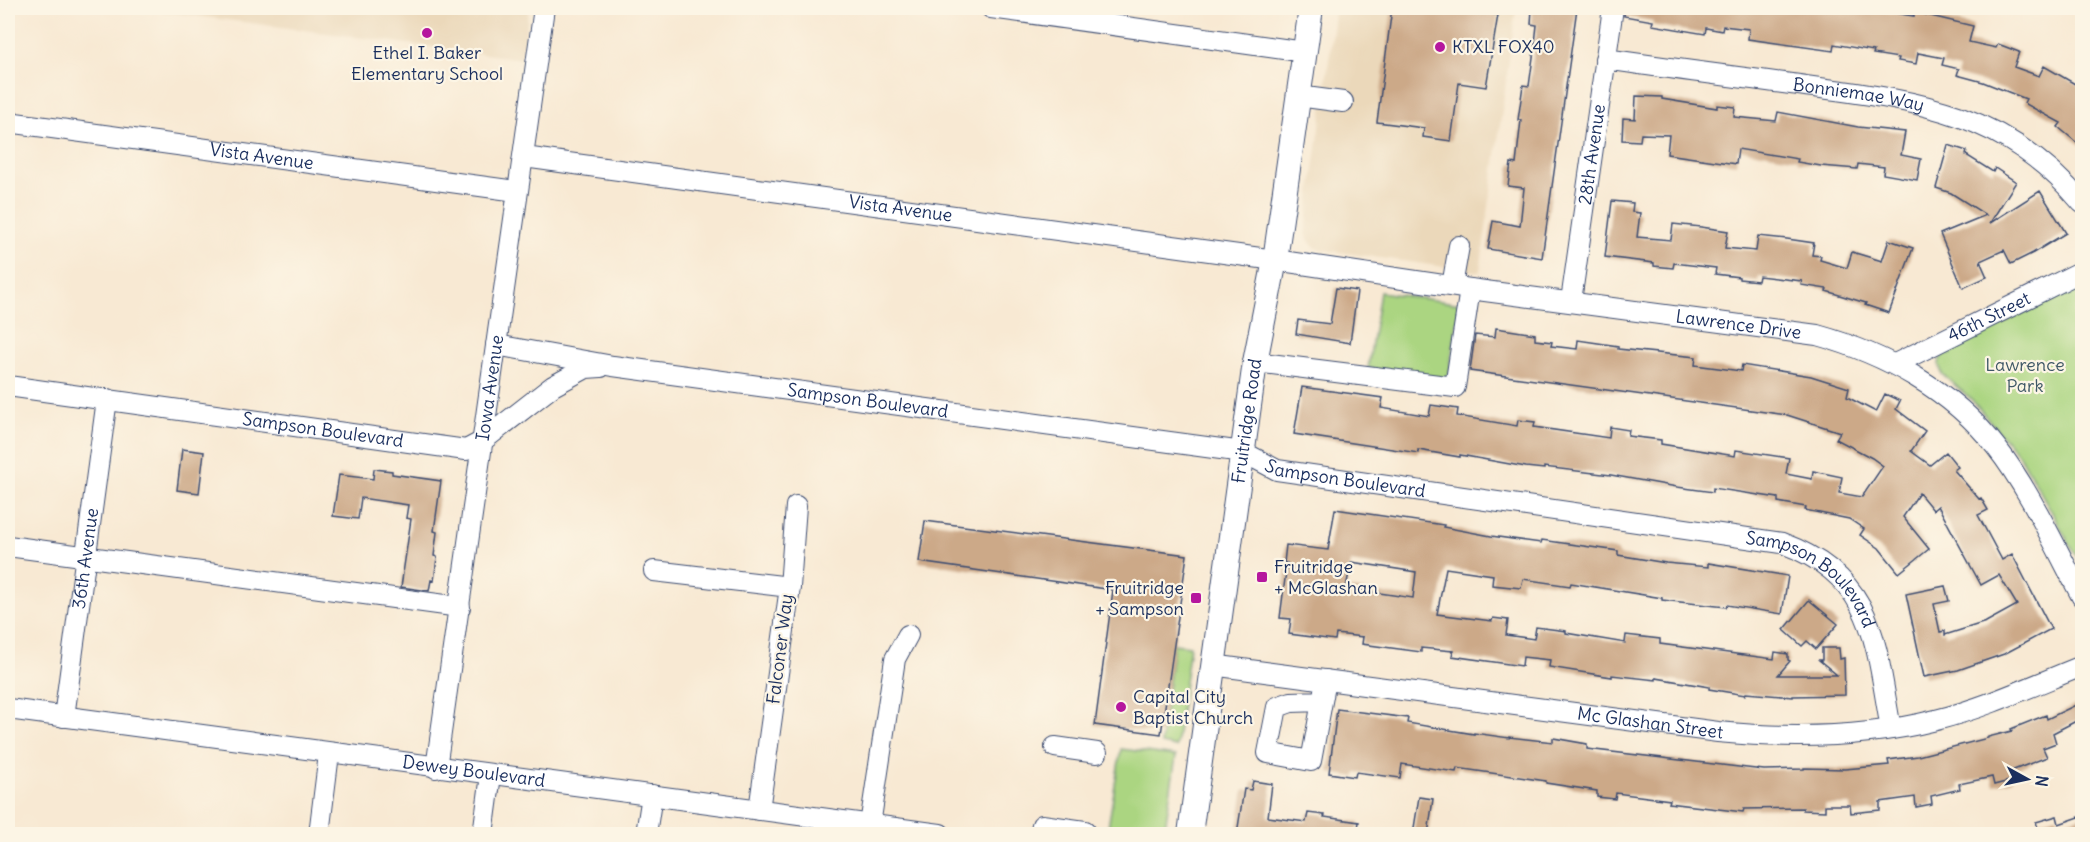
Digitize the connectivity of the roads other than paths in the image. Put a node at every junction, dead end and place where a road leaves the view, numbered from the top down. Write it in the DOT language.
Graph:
graph roads {
  1 [pos="544,8"];
  2 [pos="991,8"];
  3 [pos="1311,8"];
  4 [pos="1613,8"];
  5 [pos="1305,51"];
  6 [pos="1605,59"];
  7 [pos="1298,96"];
  8 [pos="1343,102"];
  9 [pos="8,122"];
  10 [pos="524,157"];
  11 [pos="517,191"];
  12 [pos="2082,203"];
  13 [pos="1459,246"];
  14 [pos="1275,260"];
  15 [pos="2082,271"];
  16 [pos="1461,287"];
  17 [pos="1571,301"];
  18 [pos="496,345"];
  19 [pos="1254,362"];
  20 [pos="1895,364"];
  21 [pos="613,366"];
  22 [pos="8,386"];
  23 [pos="107,399"];
  24 [pos="481,442"];
  25 [pos="1243,452"];
  26 [pos="796,506"];
  27 [pos="8,546"];
  28 [pos="86,556"];
  29 [pos="654,571"];
  30 [pos="790,587"];
  31 [pos="2082,597"];
  32 [pos="460,608"];
  33 [pos="908,635"];
  34 [pos="1212,665"];
  35 [pos="2082,666"];
  36 [pos="1326,680"];
  37 [pos="1322,701"];
  38 [pos="8,709"];
  39 [pos="64,717"];
  40 [pos="1892,729"];
  41 [pos="1055,747"];
  42 [pos="1097,753"];
  43 [pos="329,754"];
  44 [pos="436,768"];
  45 [pos="491,775"];
  46 [pos="652,795"];
  47 [pos="759,810"];
  48 [pos="870,825"];
  49 [pos="838,828"];
  50 [pos="1085,831"];
  51 [pos="319,834"];
  52 [pos="483,834"];
  53 [pos="646,834"];
  54 [pos="940,834"];
  55 [pos="1040,834"];
  56 [pos="1190,834"];
  1 -- 10 [label="street, Iowa Avenue"];
  2 -- 5 [label="street"];
  3 -- 5 [label="main road, Fruitridge Road"];
  4 -- 6 [label="street, 28th Avenue"];
  5 -- 7 [label="main road, Fruitridge Road"];
  6 -- 12 [label="street, Bonniemae Way"];
  6 -- 17 [label="street, 28th Avenue"];
  7 -- 8 [label="street"];
  7 -- 14 [label="main road, Fruitridge Road"];
  9 -- 11 [label="street, Vista Avenue"];
  10 -- 11 [label="street, Iowa Avenue"];
  10 -- 14 [label="street, Vista Avenue"];
  11 -- 18 [label="street, Iowa Avenue"];
  13 -- 16 [label="street"];
  14 -- 16 [label="street, Lawrence Drive"];
  14 -- 19 [label="main road, Fruitridge Road"];
  15 -- 20 [label="street, 46th Street"];
  16 -- 17 [label="street, Lawrence Drive"];
  16 -- 19 [label="street"];
  17 -- 20 [label="street, Lawrence Drive"];
  18 -- 21 [label="street, Sampson Boulevard"];
  18 -- 24 [label="street, Iowa Avenue"];
  19 -- 25 [label="main road, Fruitridge Road"];
  20 -- 31 [label="street, Lawrence Drive"];
  21 -- 24 [label="street, Sampson Boulevard"];
  21 -- 25 [label="street, Sampson Boulevard"];
  22 -- 23 [label="street, Sampson Boulevard"];
  23 -- 24 [label="street, Sampson Boulevard"];
  23 -- 28 [label="street, 36th Avenue"];
  24 -- 32 [label="street, Iowa Avenue"];
  25 -- 34 [label="main road, Fruitridge Road"];
  25 -- 40 [label="street, Sampson Boulevard"];
  26 -- 30 [label="street"];
  27 -- 28 [label="street"];
  28 -- 32 [label="street"];
  28 -- 39 [label="street, 36th Avenue"];
  29 -- 30 [label="street, Falconer Way"];
  30 -- 47 [label="street, Falconer Way"];
  32 -- 44 [label="street, Iowa Avenue"];
  33 -- 48 [label="street"];
  34 -- 36 [label="street, Mc Glashan Street"];
  34 -- 56 [label="main road, Fruitridge Road"];
  35 -- 40 [label="street, Mc Glashan Street"];
  36 -- 37 [label="street"];
  36 -- 40 [label="street, Mc Glashan Street"];
  38 -- 39 [label="street, Dewey Boulevard"];
  39 -- 43 [label="street, Dewey Boulevard"];
  41 -- 42 [label="street"];
  43 -- 44 [label="street, Dewey Boulevard"];
  43 -- 51 [label="street"];
  44 -- 45 [label="street, Dewey Boulevard"];
  45 -- 46 [label="street, Dewey Boulevard"];
  45 -- 52 [label="street"];
  46 -- 47 [label="street, Dewey Boulevard"];
  46 -- 53 [label="street"];
  47 -- 49 [label="street, Dewey Boulevard"];
  48 -- 49 [label="street, Dewey Boulevard"];
  48 -- 54 [label="street, Dewey Boulevard"];
  50 -- 55 [label="street"];
}
